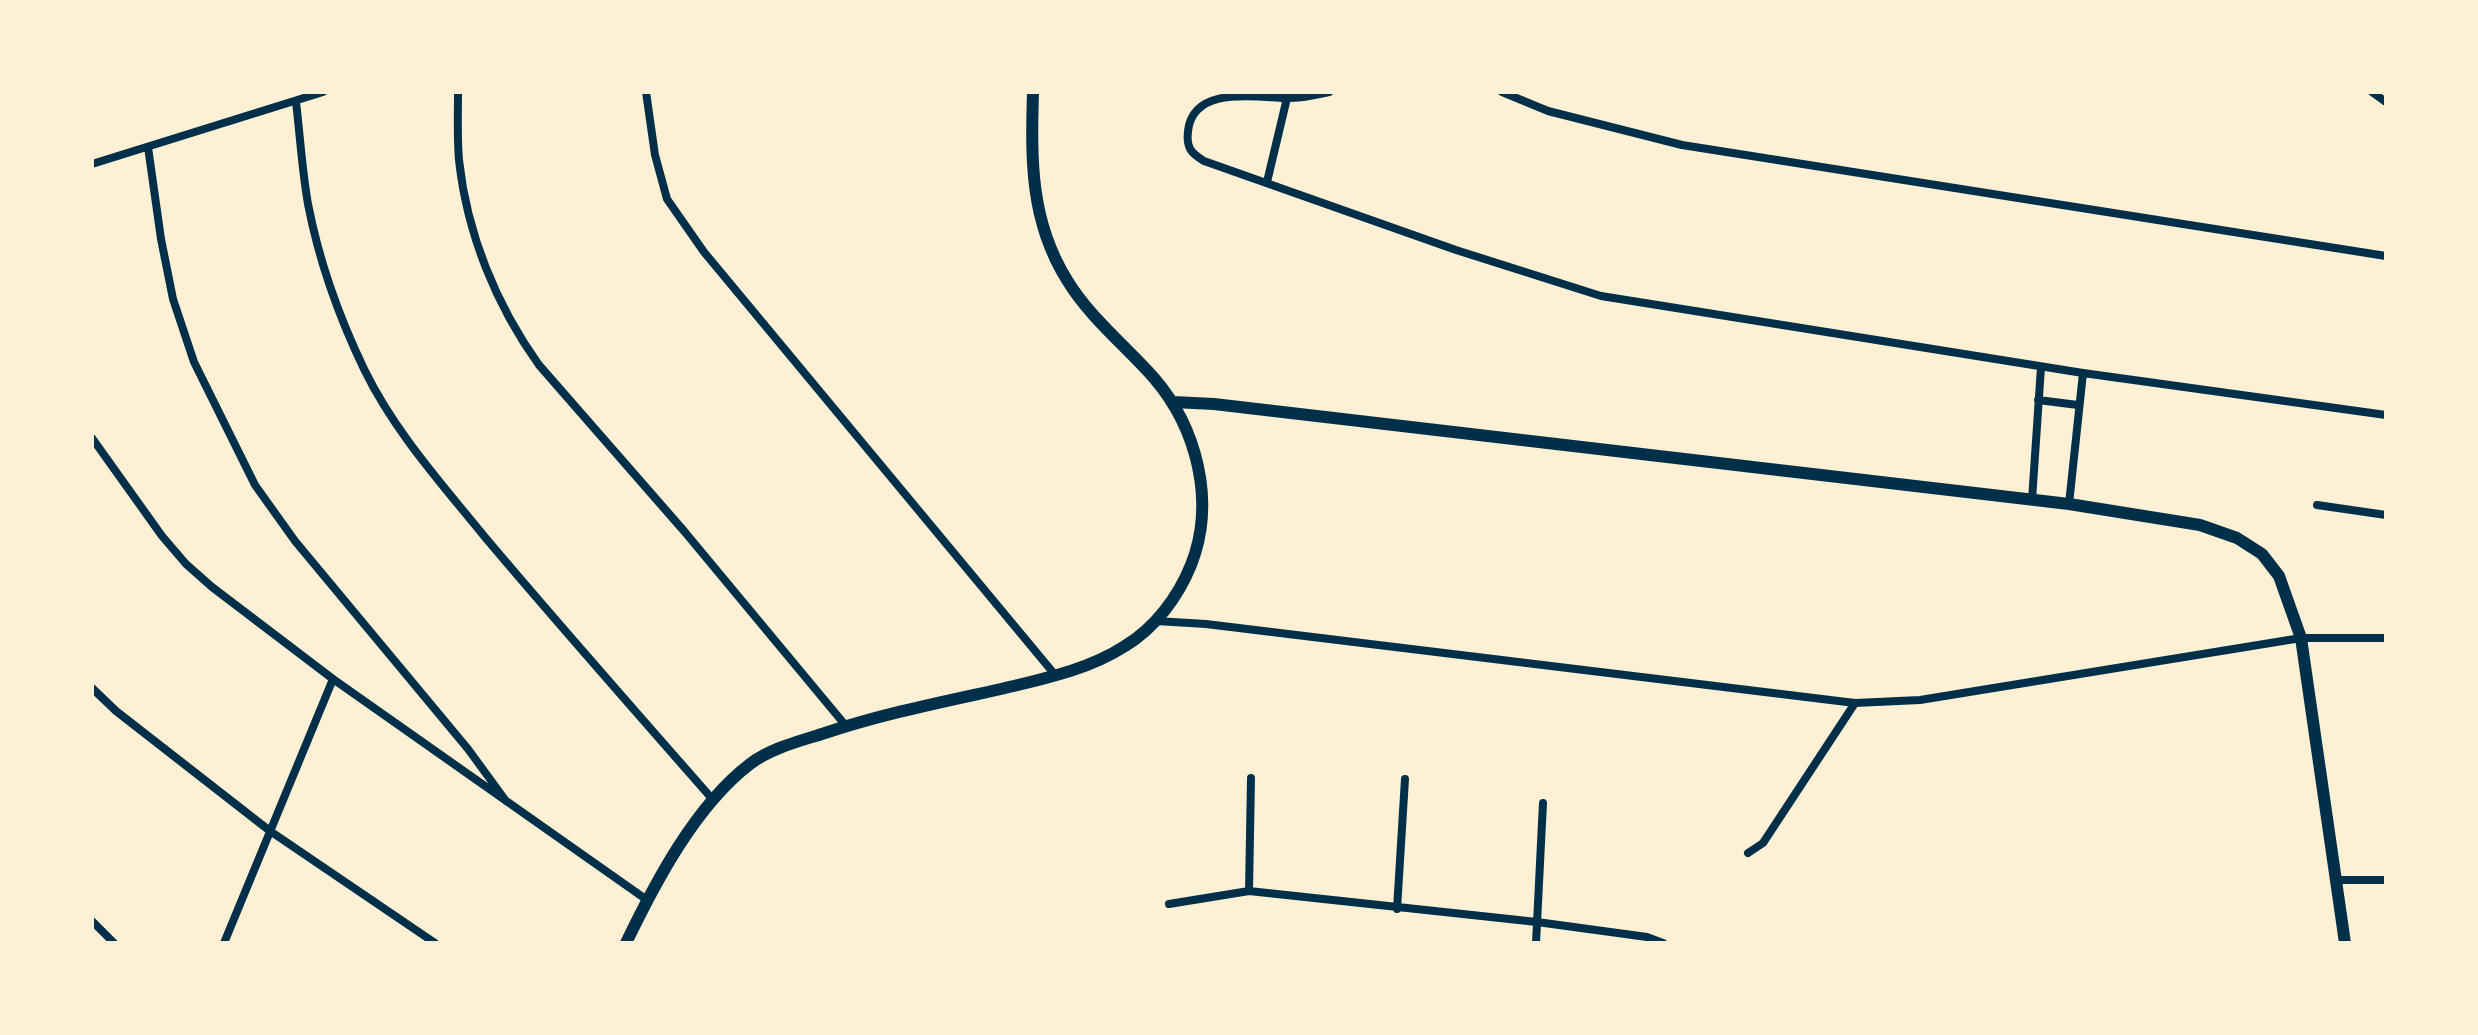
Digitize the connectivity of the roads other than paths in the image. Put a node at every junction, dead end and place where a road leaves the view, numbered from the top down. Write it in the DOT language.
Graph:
graph roads {
  1 [pos="323,92"];
  2 [pos="458,92"];
  3 [pos="646,92"];
  4 [pos="1033,92"];
  5 [pos="1329,92"];
  6 [pos="1502,92"];
  7 [pos="2372,92"];
  8 [pos="1287,98"];
  9 [pos="296,102"];
  10 [pos="2386,102"];
  11 [pos="148,147"];
  12 [pos="92,164"];
  13 [pos="1267,182"];
  14 [pos="2386,256"];
  15 [pos="2041,367"];
  16 [pos="2083,373"];
  17 [pos="2038,400"];
  18 [pos="1173,402"];
  19 [pos="2078,405"];
  20 [pos="2386,415"];
  21 [pos="92,438"];
  22 [pos="2032,500"];
  23 [pos="2069,504"];
  24 [pos="2317,505"];
  25 [pos="2386,515"];
  26 [pos="1156,621"];
  27 [pos="2301,638"];
  28 [pos="2386,638"];
  29 [pos="1056,676"];
  30 [pos="333,679"];
  31 [pos="92,688"];
  32 [pos="1855,703"];
  33 [pos="846,726"];
  34 [pos="1251,778"];
  35 [pos="1405,779"];
  36 [pos="506,801"];
  37 [pos="714,801"];
  38 [pos="1543,803"];
  39 [pos="270,831"];
  40 [pos="1748,853"];
  41 [pos="2337,880"];
  42 [pos="2386,880"];
  43 [pos="1249,891"];
  44 [pos="647,900"];
  45 [pos="1169,904"];
  46 [pos="1397,909"];
  47 [pos="92,921"];
  48 [pos="1537,922"];
  49 [pos="114,943"];
  50 [pos="224,943"];
  51 [pos="435,943"];
  52 [pos="626,943"];
  53 [pos="1536,943"];
  54 [pos="1663,943"];
  55 [pos="2345,943"];
  1 -- 9 [label="street"];
  2 -- 33 [label="street"];
  3 -- 29 [label="street"];
  4 -- 18 [label="street"];
  5 -- 8 [label="street"];
  6 -- 14 [label="street"];
  7 -- 10 [label="street"];
  8 -- 13 [label="street"];
  8 -- 13 [label="street"];
  9 -- 11 [label="street"];
  9 -- 37 [label="street"];
  11 -- 12 [label="street"];
  11 -- 36 [label="street"];
  13 -- 15 [label="street"];
  15 -- 16 [label="street"];
  15 -- 17 [label="street"];
  16 -- 19 [label="street"];
  16 -- 20 [label="street"];
  17 -- 19 [label="street"];
  17 -- 22 [label="street"];
  18 -- 22 [label="street"];
  18 -- 26 [label="street"];
  19 -- 23 [label="street"];
  21 -- 30 [label="street"];
  22 -- 23 [label="street"];
  23 -- 27 [label="street"];
  24 -- 25 [label="street"];
  26 -- 29 [label="street"];
  26 -- 32 [label="street"];
  27 -- 28 [label="street"];
  27 -- 32 [label="street"];
  27 -- 41 [label="street"];
  29 -- 33 [label="street"];
  30 -- 36 [label="street"];
  30 -- 39 [label="street"];
  31 -- 39 [label="street"];
  32 -- 40 [label="street"];
  33 -- 37 [label="street"];
  34 -- 43 [label="street"];
  35 -- 46 [label="street"];
  36 -- 44 [label="street"];
  37 -- 44 [label="street"];
  38 -- 48 [label="street"];
  39 -- 50 [label="street"];
  39 -- 51 [label="street"];
  41 -- 42 [label="street"];
  41 -- 55 [label="street"];
  43 -- 45 [label="street"];
  43 -- 46 [label="street"];
  44 -- 52 [label="street"];
  46 -- 48 [label="street"];
  47 -- 49 [label="street"];
  48 -- 53 [label="street"];
  48 -- 54 [label="street"];
}
